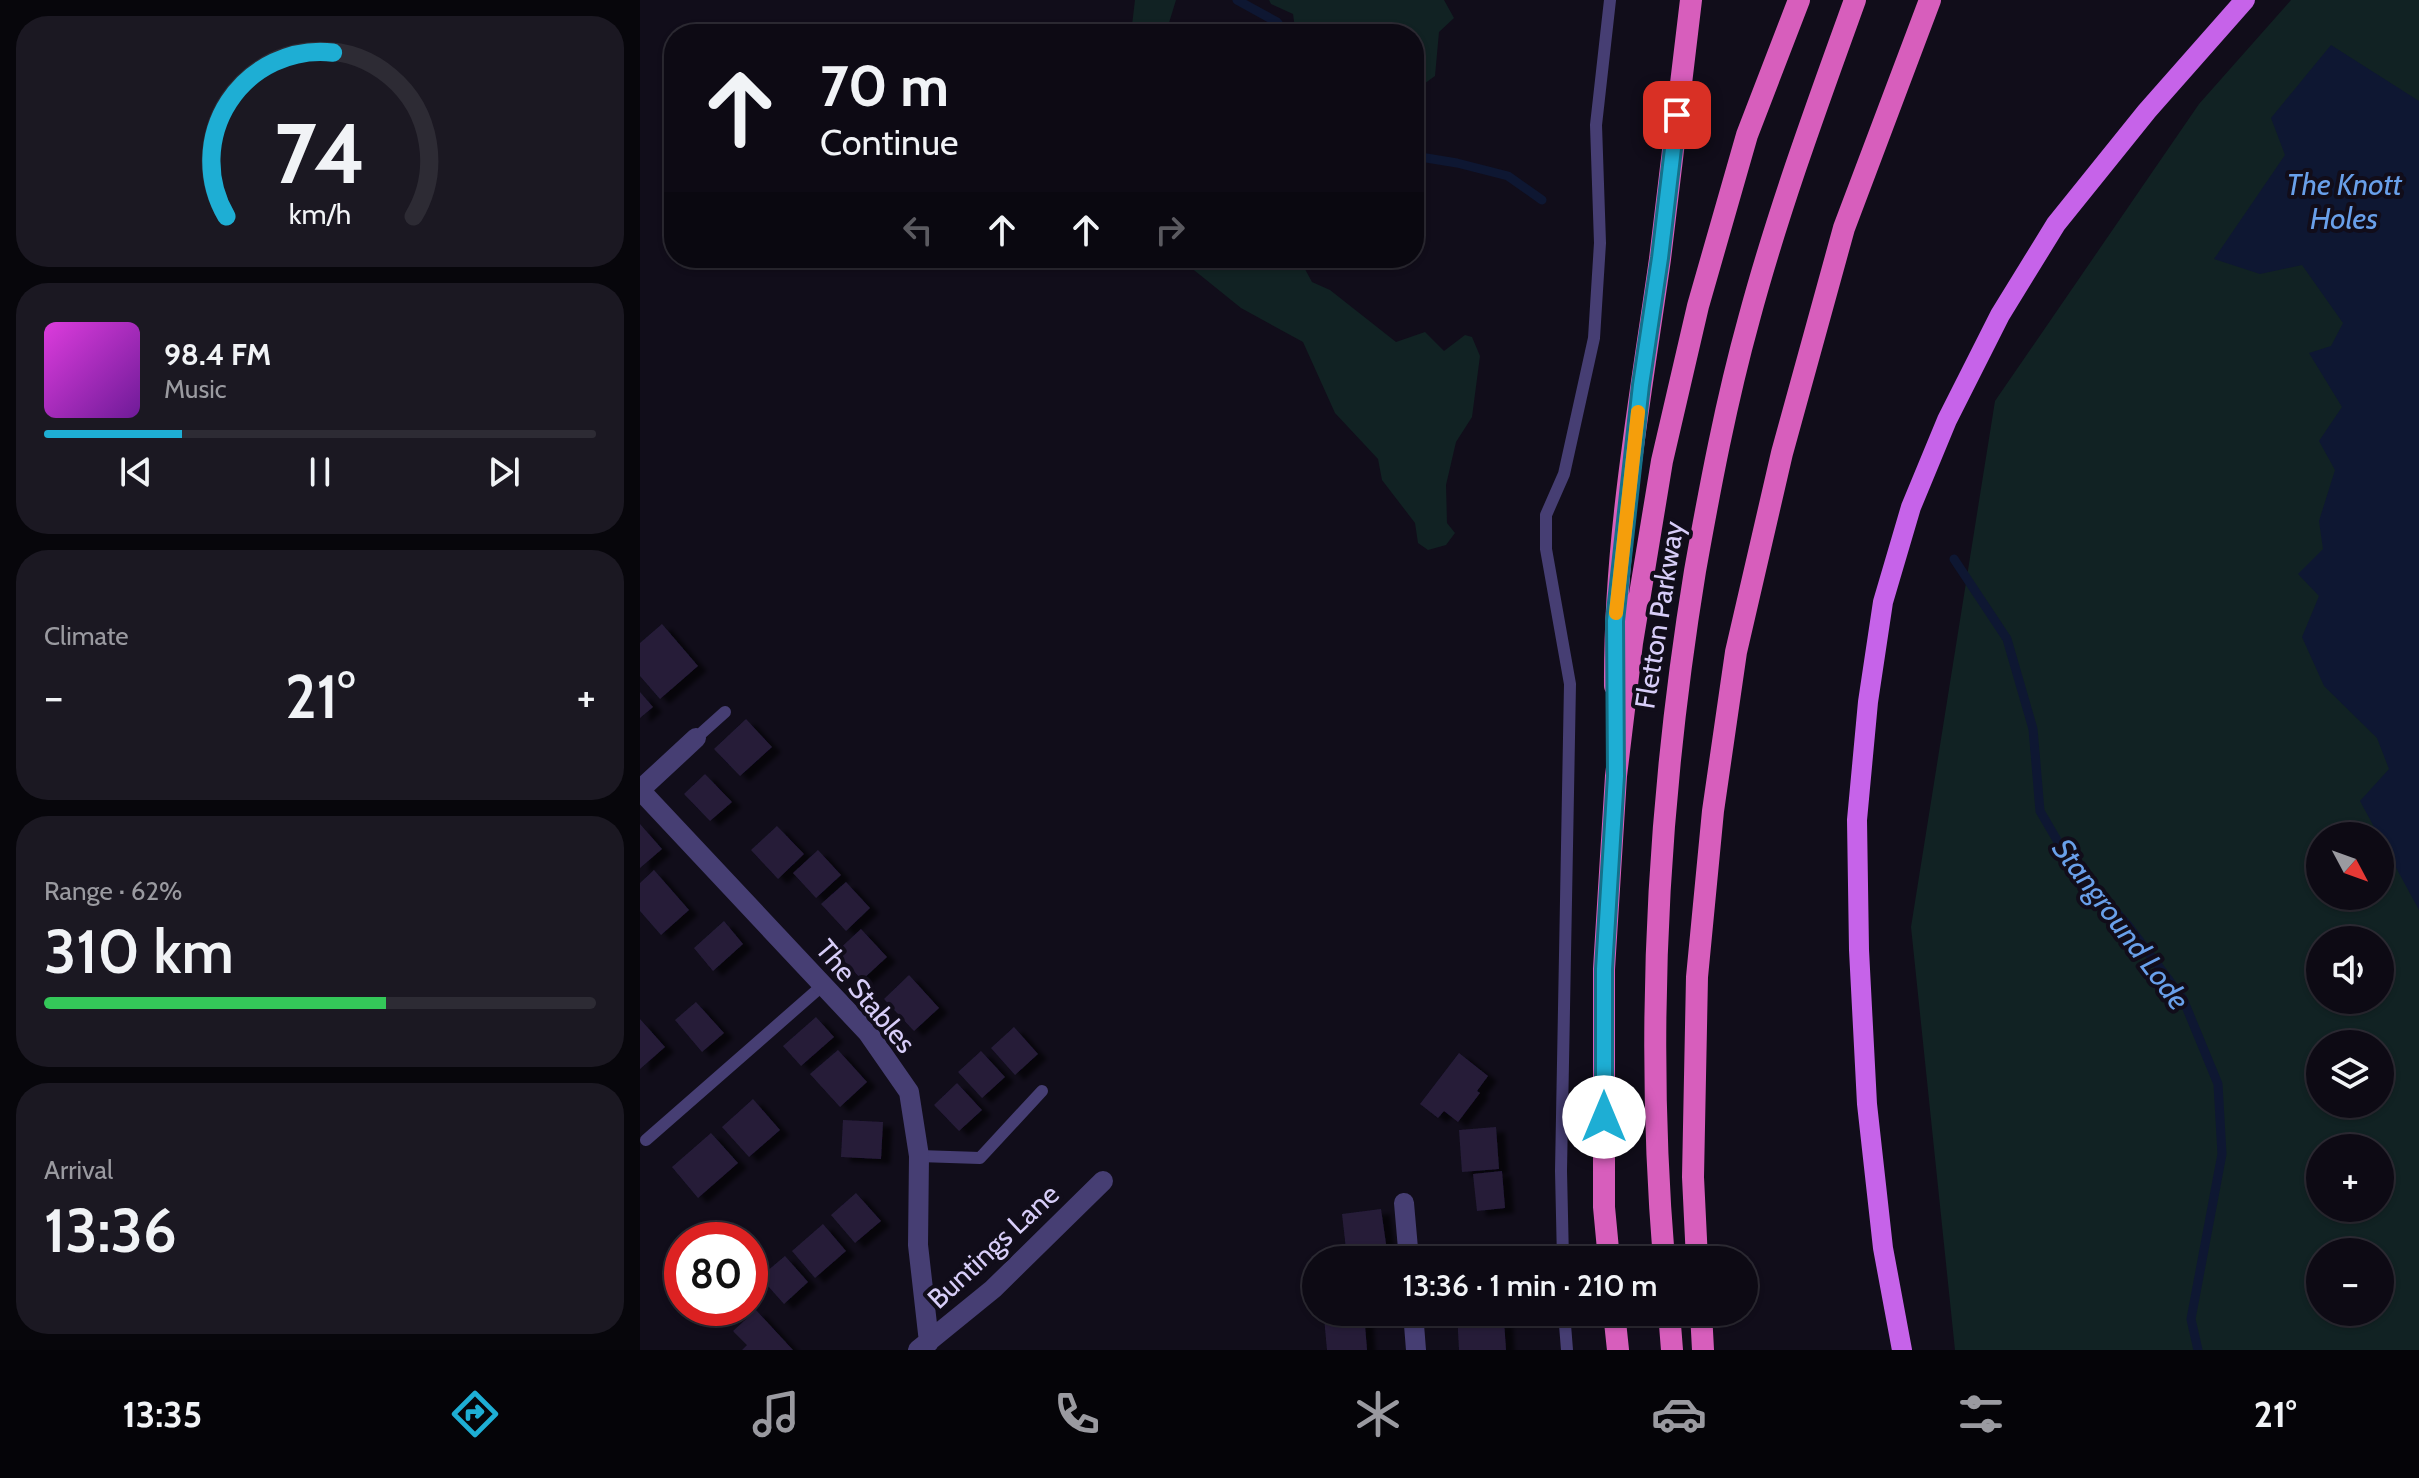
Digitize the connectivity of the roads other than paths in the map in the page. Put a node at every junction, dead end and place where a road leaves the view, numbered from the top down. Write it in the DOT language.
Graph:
graph roads {
  1 [pos="1610,0"];
  2 [pos="1691,0"];
  3 [pos="1799,0"];
  4 [pos="1855,0"];
  5 [pos="1930,0"];
  6 [pos="2245,0"];
  7 [pos="725,712"];
  8 [pos="696,738"];
  9 [pos="1616,776"];
  10 [pos="823,985"];
  11 [pos="1042,1091"];
  12 [pos="646,1140"];
  13 [pos="919,1156"];
  14 [pos="1103,1181"];
  15 [pos="1404,1203"];
  16 [pos="1408,1246"];
  17 [pos="1563,1246"];
  18 [pos="1607,1246"];
  19 [pos="1663,1246"];
  20 [pos="1696,1246"];
  21 [pos="1414,1326"];
  22 [pos="1565,1326"];
  23 [pos="1611,1326"];
  24 [pos="1614,1326"];
  25 [pos="1670,1326"];
  26 [pos="1702,1326"];
  27 [pos="924,1346"];
  28 [pos="951,1350"];
  29 [pos="1416,1350"];
  30 [pos="1567,1350"];
  31 [pos="1610,1350"];
  32 [pos="1618,1350"];
  33 [pos="1672,1350"];
  34 [pos="1703,1350"];
  35 [pos="1902,1350"];
  1 -- 17 [label="lane"];
  2 -- 9 [label="highway"];
  3 -- 9 [label="highway, Fletton Parkway"];
  4 -- 19 [label="highway, Fletton Parkway"];
  5 -- 20 [label="highway"];
  6 -- 35 [label="main road"];
  7 -- 8 [label="lane"];
  8 -- 10 [label="street, The Stables"];
  9 -- 18 [label="highway, Fletton Parkway"];
  10 -- 12 [label="lane"];
  10 -- 13 [label="street, The Stables"];
  11 -- 13 [label="lane"];
  13 -- 27 [label="street, The Stables"];
  14 -- 27 [label="street, Buntings Lane"];
  15 -- 16 [label="street"];
  21 -- 29 [label="street"];
  22 -- 30 [label="lane"];
  23 -- 31 [label="lane"];
  24 -- 32 [label="highway"];
  25 -- 33 [label="highway"];
  26 -- 34 [label="highway"];
  27 -- 28 [label="street"];
}
